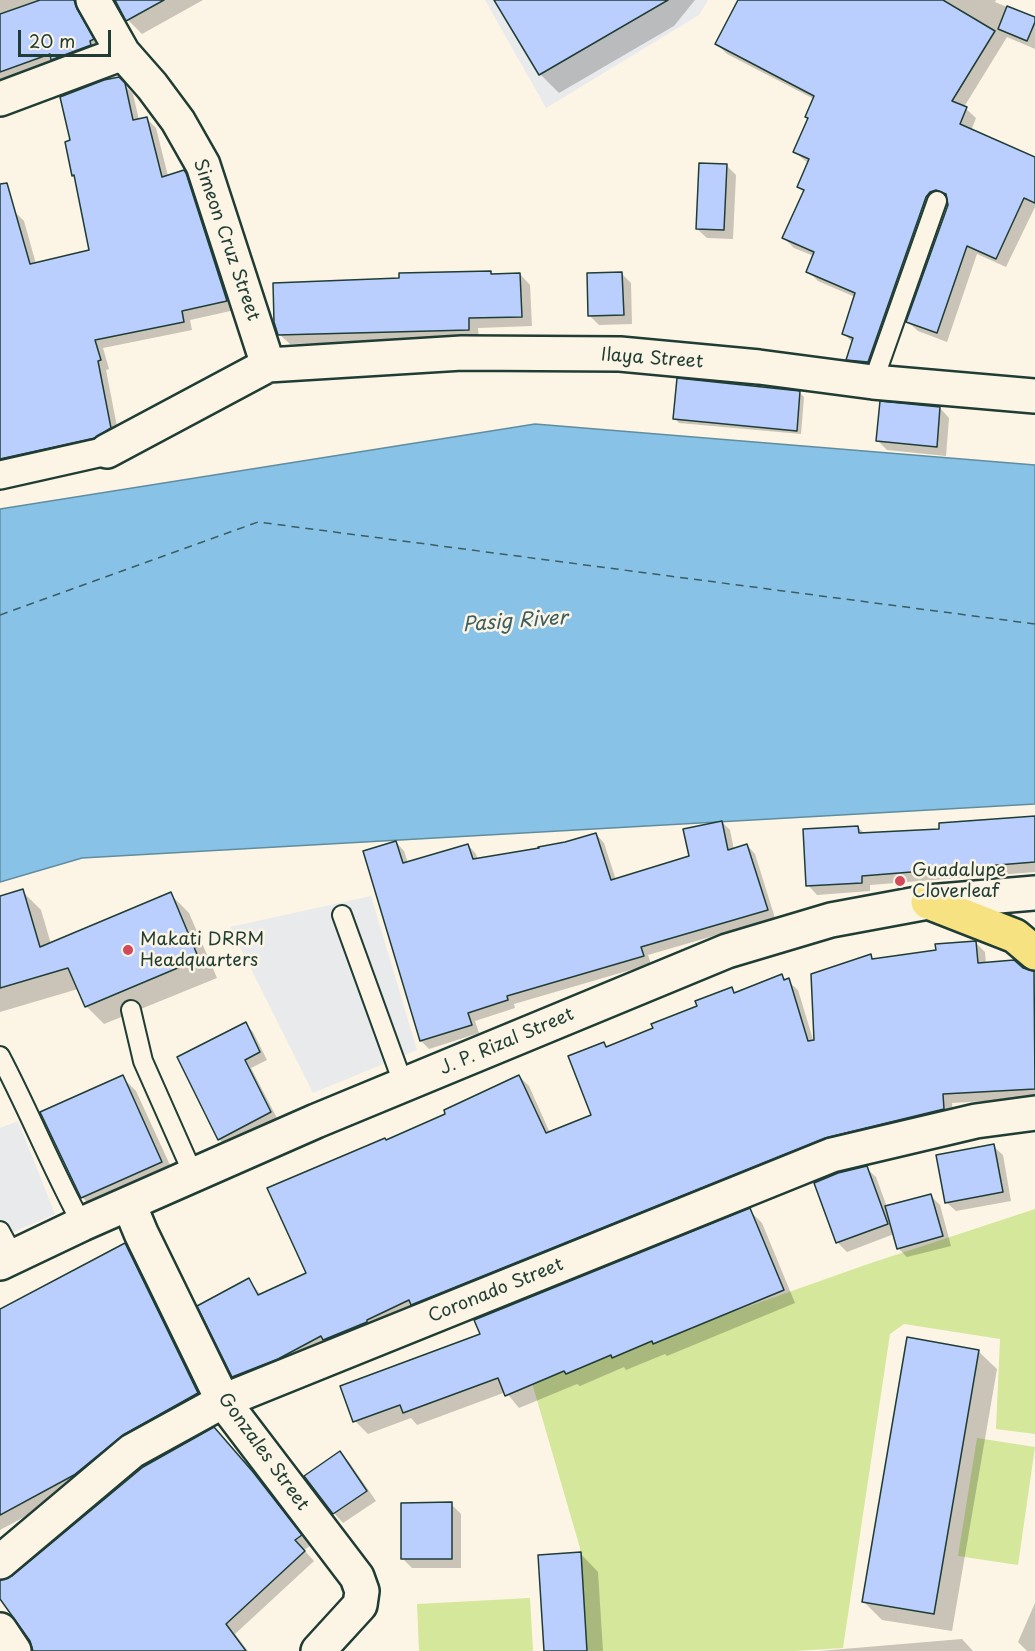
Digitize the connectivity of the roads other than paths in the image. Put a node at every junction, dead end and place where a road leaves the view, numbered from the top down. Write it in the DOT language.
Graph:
graph roads {
  1 [pos="93,0"];
  2 [pos="123,53"];
  3 [pos="0,99"];
  4 [pos="937,201"];
  5 [pos="268,365"];
  6 [pos="873,382"];
  7 [pos="1035,396"];
  8 [pos="107,451"];
  9 [pos="0,475"];
  10 [pos="1035,893"];
  11 [pos="928,902"];
  12 [pos="342,915"];
  13 [pos="1035,954"];
  14 [pos="131,1010"];
  15 [pos="0,1056"];
  16 [pos="404,1086"];
  17 [pos="1035,1113"];
  18 [pos="194,1176"];
  19 [pos="129,1204"];
  20 [pos="82,1224"];
  21 [pos="5,1251"];
  22 [pos="223,1401"];
  23 [pos="0,1562"];
  24 [pos="0,1630"];
  25 [pos="14,1651"];
  26 [pos="318,1651"];
  1 -- 2 [label="street, Simeon Cruz Street"];
  2 -- 3 [label="street"];
  2 -- 5 [label="street, Simeon Cruz Street"];
  4 -- 6 [label="lane"];
  5 -- 6 [label="street, Ilaya Street"];
  5 -- 8 [label="street"];
  6 -- 7 [label="street, Ilaya Street"];
  8 -- 9 [label="street"];
  10 -- 11 [label="street, J. P. Rizal Street"];
  11 -- 13 [label="highway"];
  11 -- 16 [label="street, J. P. Rizal Street"];
  12 -- 16 [label="lane"];
  14 -- 18 [label="lane"];
  15 -- 20 [label="lane"];
  16 -- 18 [label="street, J. P. Rizal Street"];
  17 -- 22 [label="street, Coronado Street"];
  18 -- 19 [label="street, J. P. Rizal Street"];
  19 -- 20 [label="street, J. P. Rizal Street"];
  19 -- 22 [label="street, Gonzales Street"];
  20 -- 21 [label="street, J. P. Rizal Street"];
  22 -- 23 [label="street, Coronado Street"];
  22 -- 26 [label="street, Gonzales Street"];
  24 -- 25 [label="street"];
}
